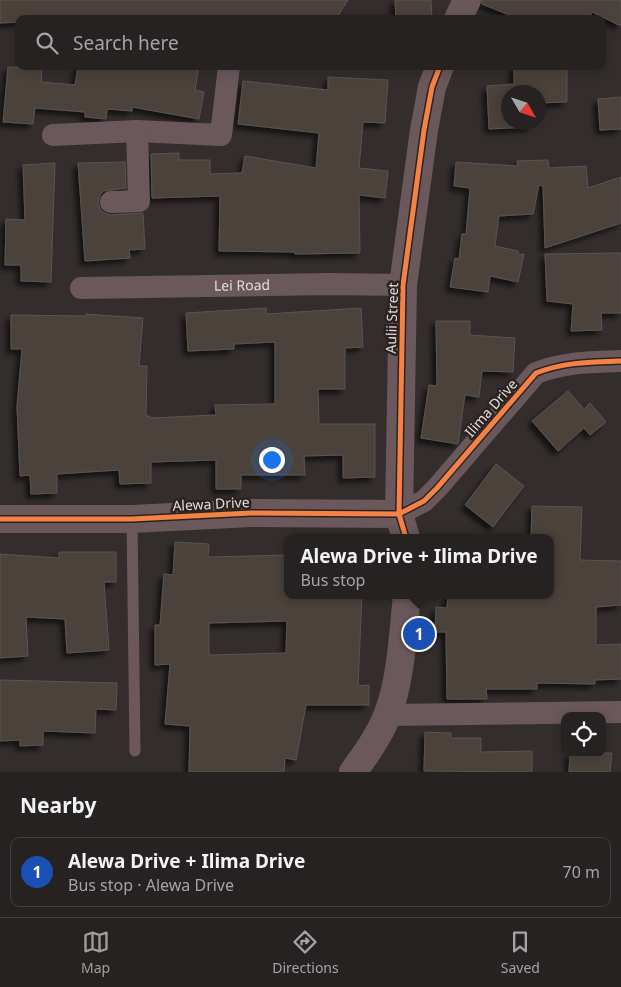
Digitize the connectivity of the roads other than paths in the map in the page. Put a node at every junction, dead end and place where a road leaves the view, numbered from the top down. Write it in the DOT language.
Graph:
graph roads {
  1 [pos="467,0"];
  2 [pos="460,15"];
  3 [pos="229,70"];
  4 [pos="438,70"];
  5 [pos="137,131"];
  6 [pos="52,135"];
  7 [pos="111,202"];
  8 [pos="403,285"];
  9 [pos="81,288"];
  10 [pos="621,361"];
  11 [pos="0,519"];
  12 [pos="132,519"];
  13 [pos="402,526"];
  14 [pos="407,599"];
  15 [pos="621,712"];
  16 [pos="387,715"];
  17 [pos="135,750"];
  18 [pos="353,772"];
  1 -- 2 [label="street"];
  3 -- 5 [label="street"];
  4 -- 8 [label="street, Aulii Street"];
  5 -- 6 [label="street"];
  5 -- 7 [label="street"];
  8 -- 9 [label="street, Lei Road"];
  8 -- 13 [label="street, Aulii Street"];
  10 -- 13 [label="street, Ilima Drive"];
  11 -- 12 [label="street, Alewa Drive"];
  12 -- 13 [label="street, Alewa Drive"];
  12 -- 17 [label="lane"];
  14 -- 16 [label="street"];
  15 -- 16 [label="street"];
  16 -- 18 [label="street"];
}
